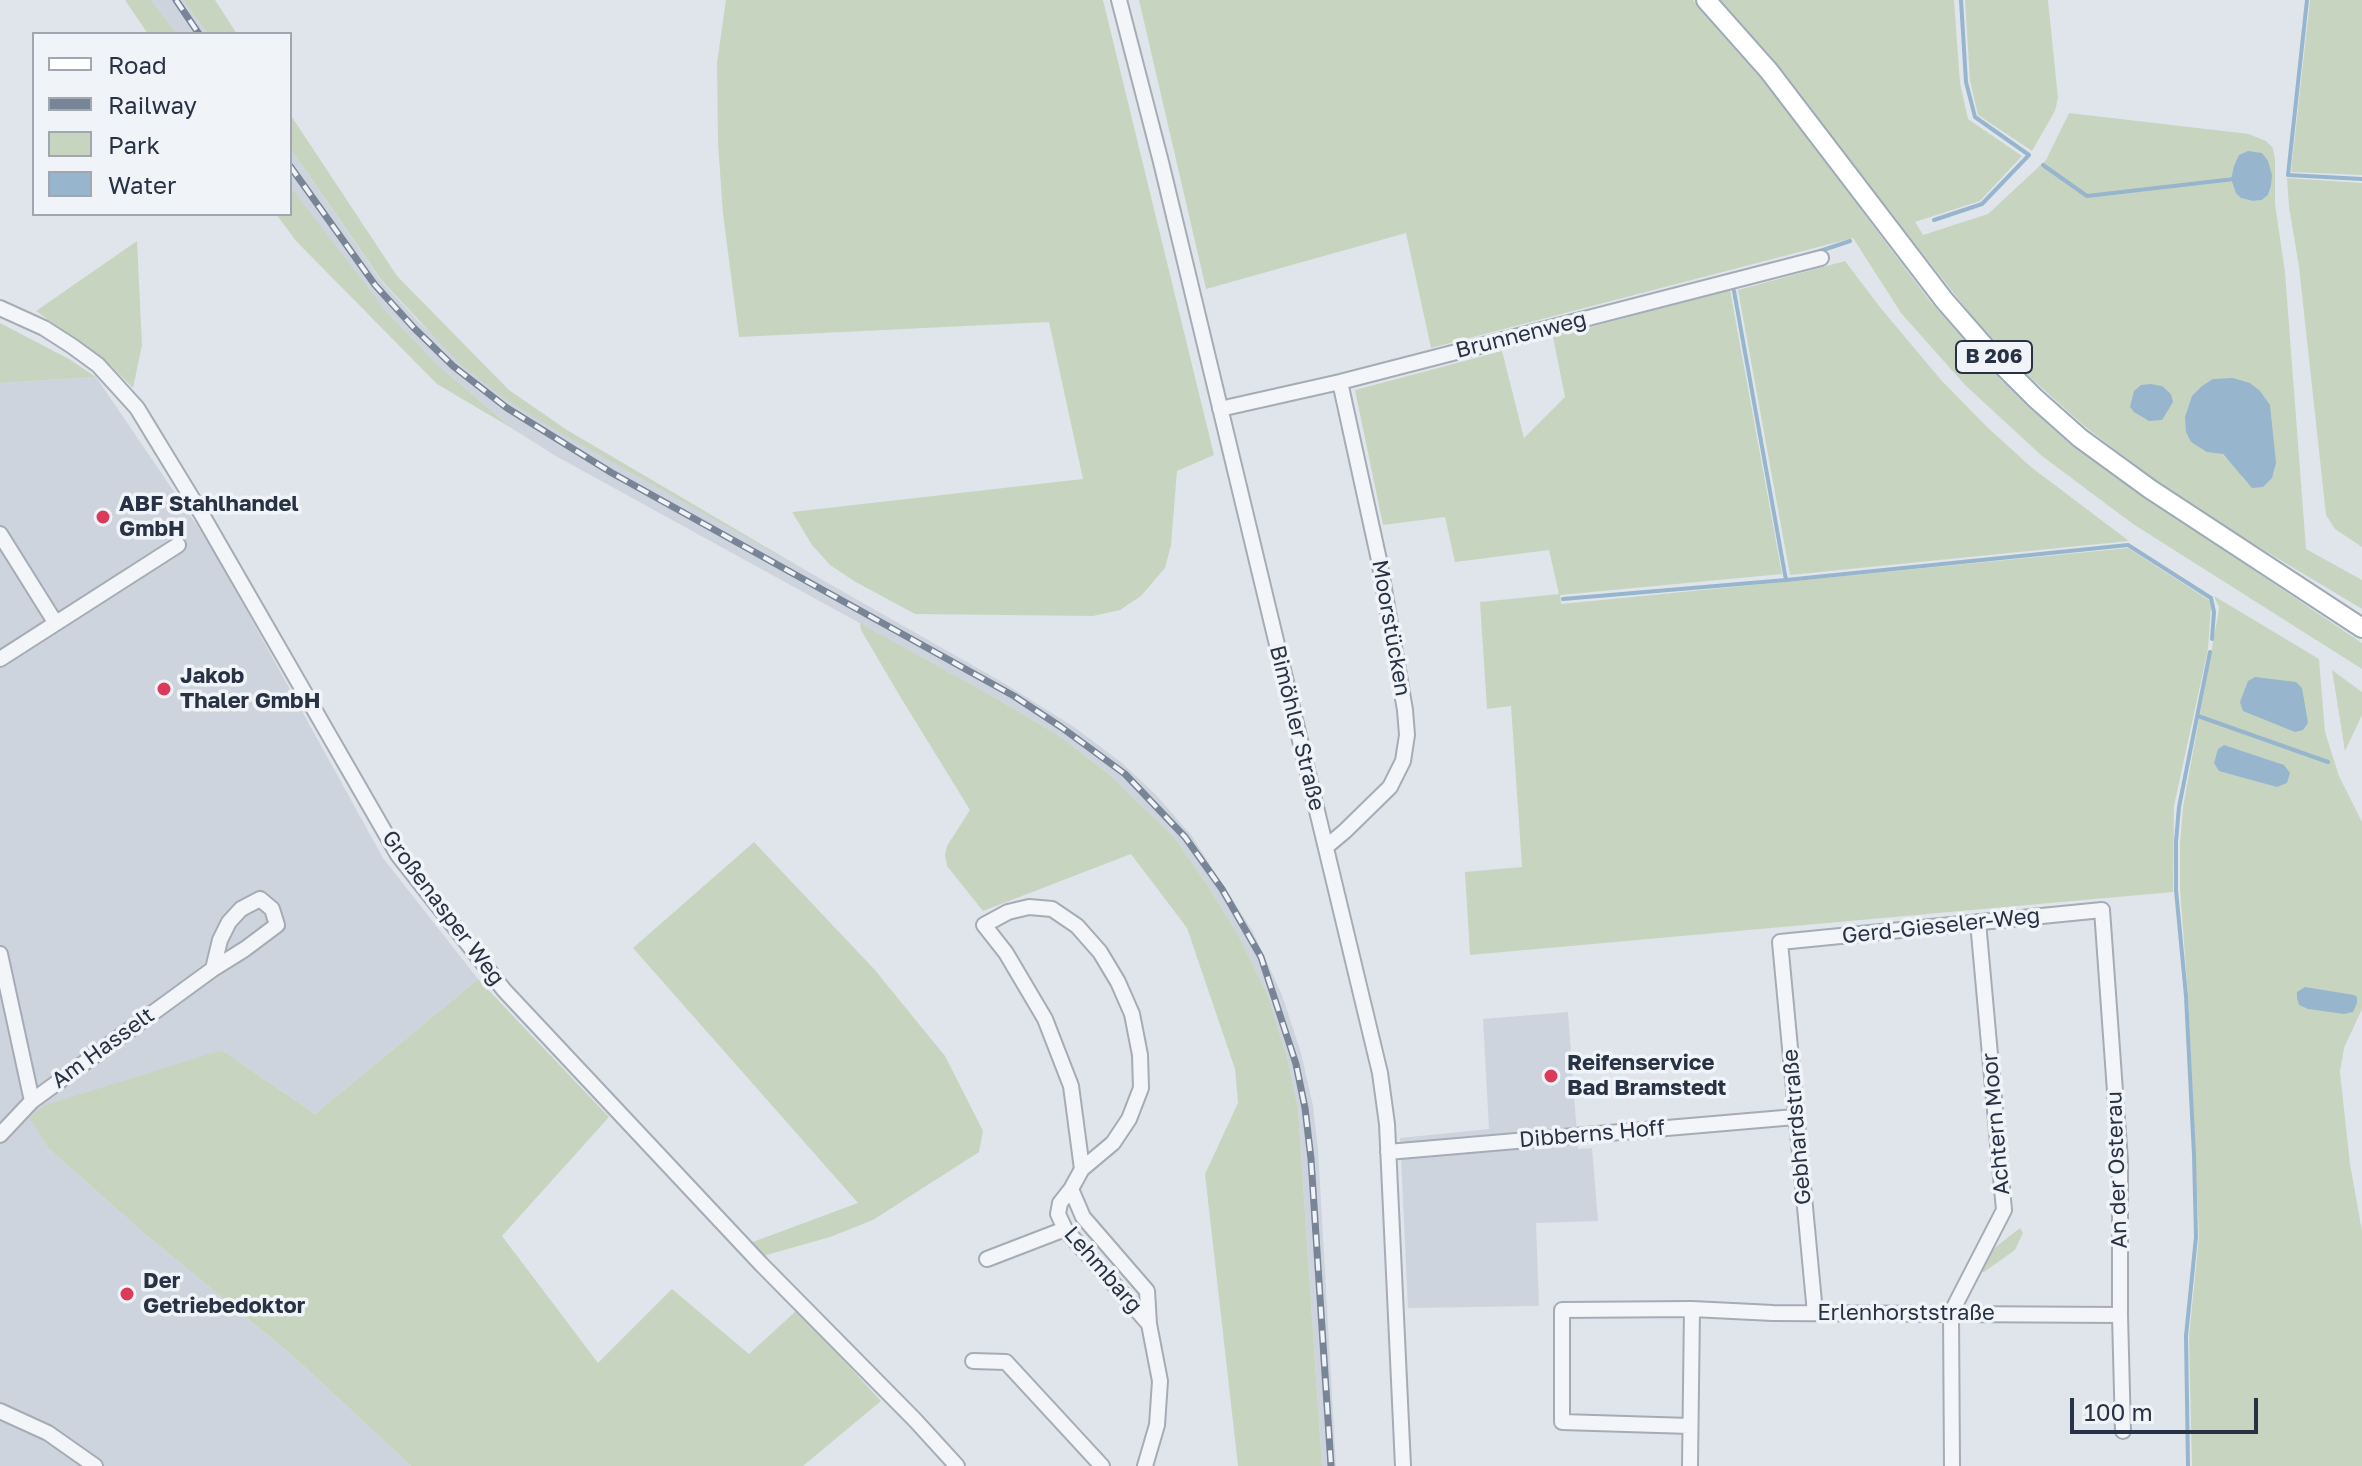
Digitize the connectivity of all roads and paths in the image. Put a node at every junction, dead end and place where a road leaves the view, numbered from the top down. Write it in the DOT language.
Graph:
graph roads {
  1 [pos="1119,0"];
  2 [pos="1706,0"];
  3 [pos="1821,258"];
  4 [pos="0,308"];
  5 [pos="1340,382"];
  6 [pos="1220,409"];
  7 [pos="0,534"];
  8 [pos="178,545"];
  9 [pos="55,622"];
  10 [pos="2362,628"];
  11 [pos="0,659"];
  12 [pos="1326,847"];
  13 [pos="2102,910"];
  14 [pos="1978,922"];
  15 [pos="1780,942"];
  16 [pos="0,954"];
  17 [pos="213,969"];
  18 [pos="32,1101"];
  19 [pos="1795,1117"];
  20 [pos="0,1135"];
  21 [pos="1388,1152"];
  22 [pos="1082,1169"];
  23 [pos="1071,1189"];
  24 [pos="1065,1229"];
  25 [pos="987,1259"];
  26 [pos="1692,1309"];
  27 [pos="1815,1313"];
  28 [pos="1951,1313"];
  29 [pos="2120,1315"];
  30 [pos="1149,1324"];
  31 [pos="973,1361"];
  32 [pos="0,1411"];
  33 [pos="1690,1426"];
  34 [pos="2123,1431"];
  35 [pos="95,1466"];
  36 [pos="957,1466"];
  37 [pos="1102,1466"];
  38 [pos="1145,1466"];
  39 [pos="1403,1466"];
  40 [pos="1690,1466"];
  41 [pos="1952,1466"];
  1 -- 6 [label="street, Bimöhler Straße"];
  2 -- 10 [label="main road, B 206"];
  3 -- 5 [label="street, Brunnenweg"];
  4 -- 36 [label="street, Großenasper Weg"];
  5 -- 6 [label="street, Brunnenweg"];
  5 -- 12 [label="street, Moorstücken"];
  6 -- 12 [label="street, Bimöhler Straße"];
  7 -- 9 [label="street"];
  8 -- 9 [label="street"];
  9 -- 11 [label="street"];
  12 -- 21 [label="street, Bimöhler Straße"];
  13 -- 14 [label="street, Gerd-Gieseler-Weg"];
  13 -- 29 [label="street, An der Osterau"];
  14 -- 15 [label="street, Gerd-Gieseler-Weg"];
  14 -- 28 [label="street, Achtern Moor"];
  15 -- 19 [label="street, Gebhardstraße"];
  16 -- 18 [label="street"];
  17 -- 17 [label="street, Am Hasselt"];
  17 -- 18 [label="street, Am Hasselt"];
  18 -- 20 [label="street, Am Hasselt"];
  19 -- 21 [label="street, Dibberns Hoff"];
  19 -- 27 [label="street, Gebhardstraße"];
  21 -- 39 [label="street, Bimöhler Straße"];
  22 -- 22 [label="street"];
  22 -- 23 [label="street"];
  23 -- 24 [label="street, Lehmbarg"];
  23 -- 30 [label="street, Lehmbarg"];
  24 -- 25 [label="street"];
  24 -- 30 [label="street, Lehmbarg"];
  26 -- 27 [label="street, Erlenhorststraße"];
  26 -- 33 [label="street"];
  26 -- 33 [label="street, Erlenhorststraße"];
  27 -- 28 [label="street, Erlenhorststraße"];
  28 -- 29 [label="street, Erlenhorststraße"];
  28 -- 41 [label="street"];
  29 -- 34 [label="street, An der Osterau"];
  30 -- 38 [label="street, Lehmbarg"];
  31 -- 37 [label="street"];
  32 -- 35 [label="street"];
  33 -- 40 [label="street"];
}
